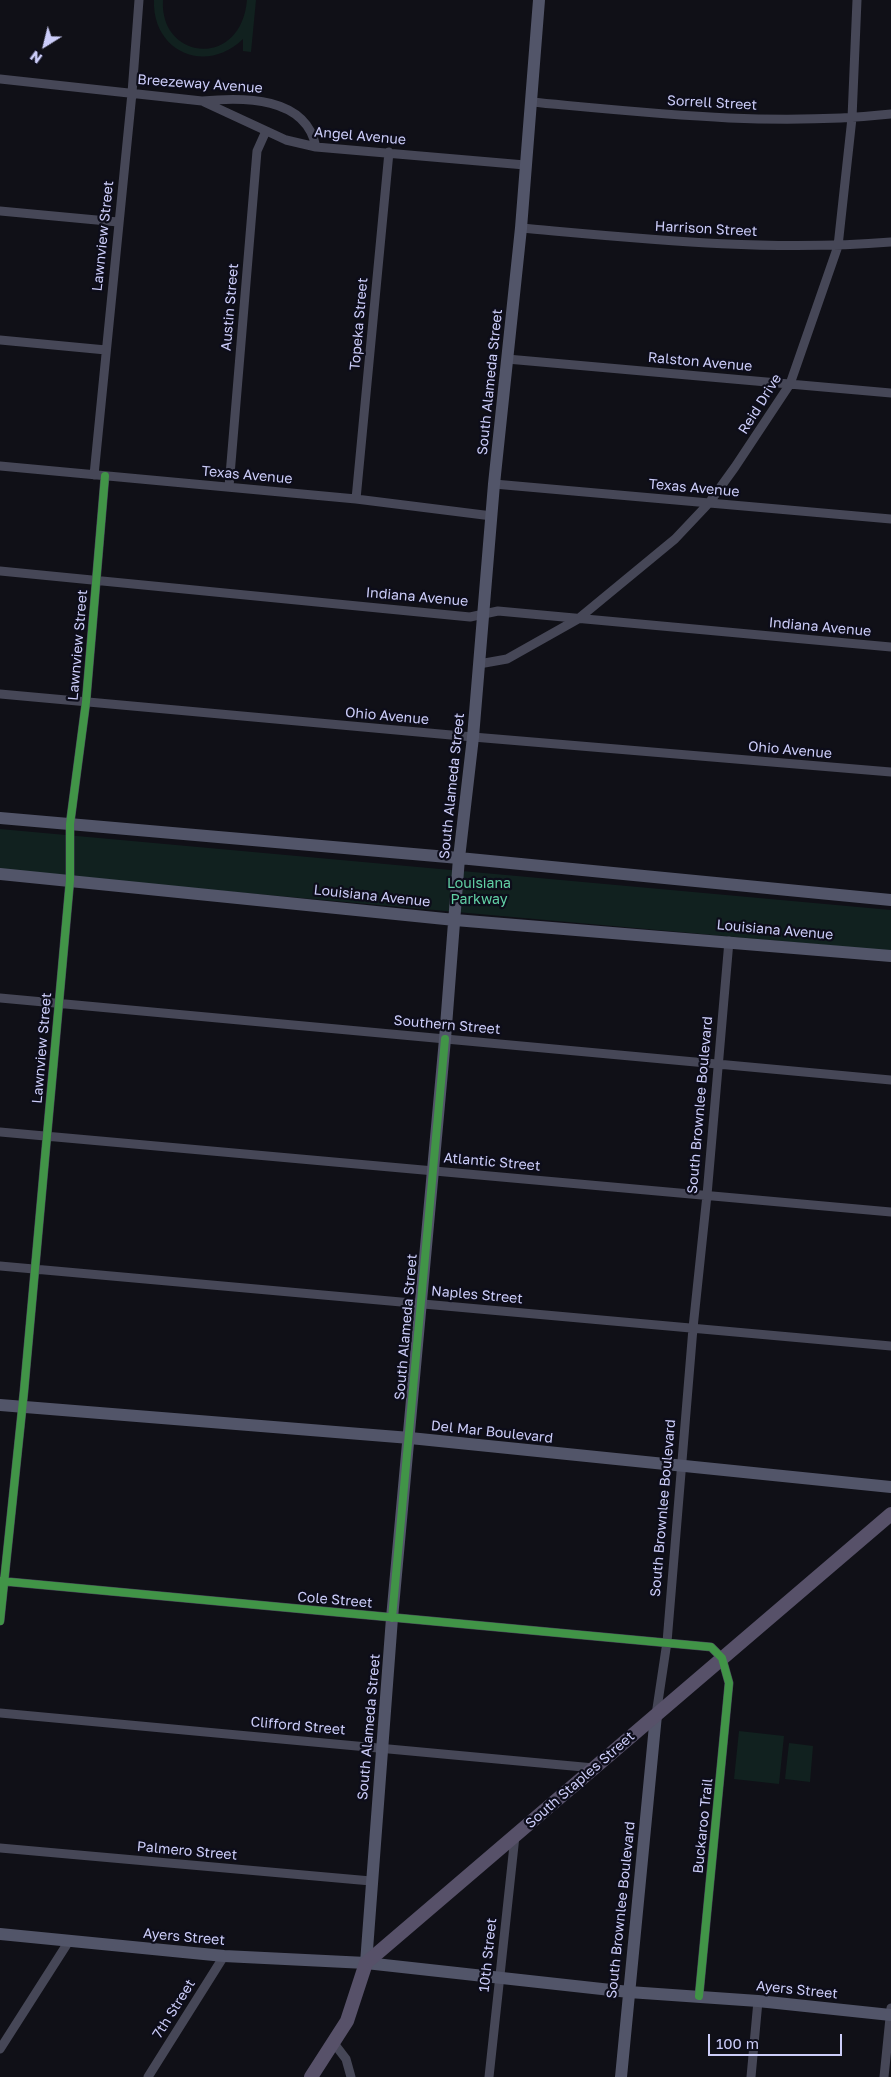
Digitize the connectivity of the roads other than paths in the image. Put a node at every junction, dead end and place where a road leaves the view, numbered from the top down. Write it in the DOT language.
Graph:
graph roads {
  1 [pos="139,0"];
  2 [pos="539,0"];
  3 [pos="857,0"];
  4 [pos="0,79"];
  5 [pos="132,93"];
  6 [pos="202,101"];
  7 [pos="531,102"];
  8 [pos="891,114"];
  9 [pos="852,118"];
  10 [pos="266,131"];
  11 [pos="316,147"];
  12 [pos="389,152"];
  13 [pos="526,165"];
  14 [pos="0,211"];
  15 [pos="118,222"];
  16 [pos="520,228"];
  17 [pos="891,242"];
  18 [pos="838,246"];
  19 [pos="0,340"];
  20 [pos="106,350"];
  21 [pos="507,359"];
  22 [pos="790,384"];
  23 [pos="891,393"];
  24 [pos="0,466"];
  25 [pos="94,476"];
  26 [pos="105,476"];
  27 [pos="494,484"];
  28 [pos="229,487"];
  29 [pos="356,499"];
  30 [pos="708,503"];
  31 [pos="492,516"];
  32 [pos="891,519"];
  33 [pos="0,571"];
  34 [pos="96,581"];
  35 [pos="484,614"];
  36 [pos="578,619"];
  37 [pos="891,647"];
  38 [pos="479,664"];
  39 [pos="0,694"];
  40 [pos="86,702"];
  41 [pos="473,737"];
  42 [pos="891,772"];
  43 [pos="0,818"];
  44 [pos="70,824"];
  45 [pos="459,858"];
  46 [pos="0,874"];
  47 [pos="70,880"];
  48 [pos="891,900"];
  49 [pos="454,920"];
  50 [pos="729,941"];
  51 [pos="891,956"];
  52 [pos="0,998"];
  53 [pos="58,1004"];
  54 [pos="445,1039"];
  55 [pos="718,1064"];
  56 [pos="891,1080"];
  57 [pos="0,1132"];
  58 [pos="47,1136"];
  59 [pos="434,1171"];
  60 [pos="707,1195"];
  61 [pos="891,1212"];
  62 [pos="0,1266"];
  63 [pos="35,1269"];
  64 [pos="421,1304"];
  65 [pos="693,1328"];
  66 [pos="891,1346"];
  67 [pos="0,1405"];
  68 [pos="23,1407"];
  69 [pos="410,1438"];
  70 [pos="682,1467"];
  71 [pos="891,1487"];
  72 [pos="891,1514"];
  73 [pos="1,1581"];
  74 [pos="392,1618"];
  75 [pos="0,1621"];
  76 [pos="667,1642"];
  77 [pos="722,1658"];
  78 [pos="0,1713"];
  79 [pos="656,1715"];
  80 [pos="383,1748"];
  81 [pos="594,1768"];
  82 [pos="516,1836"];
  83 [pos="0,1848"];
  84 [pos="370,1882"];
  85 [pos="0,1934"];
  86 [pos="69,1941"];
  87 [pos="224,1956"];
  88 [pos="366,1963"];
  89 [pos="498,1978"];
  90 [pos="628,1992"];
  91 [pos="699,1996"];
  92 [pos="758,2001"];
  93 [pos="891,2008"];
  94 [pos="891,2015"];
  95 [pos="333,2042"];
  96 [pos="0,2049"];
  97 [pos="148,2077"];
  98 [pos="311,2077"];
  99 [pos="351,2077"];
  100 [pos="489,2077"];
  101 [pos="621,2077"];
  102 [pos="751,2077"];
  103 [pos="884,2077"];
  1 -- 5 [label="street, Lawnview Street"];
  2 -- 7 [label="main road, South Alameda Street"];
  3 -- 9 [label="street, Reid Drive"];
  4 -- 5 [label="street, Breezeway Avenue"];
  5 -- 6 [label="street, Breezeway Avenue"];
  5 -- 15 [label="street, Lawnview Street"];
  6 -- 10 [label="street, Angel Avenue"];
  6 -- 11 [label="street, Breezeway Avenue"];
  7 -- 9 [label="street, Sorrell Street"];
  7 -- 13 [label="main road, South Alameda Street"];
  8 -- 9 [label="street, Sorrell Street"];
  9 -- 18 [label="street, Reid Drive"];
  10 -- 11 [label="street, Angel Avenue"];
  10 -- 28 [label="street, Austin Street"];
  11 -- 12 [label="street, Angel Avenue"];
  12 -- 13 [label="street, Angel Avenue"];
  12 -- 29 [label="street, Topeka Street"];
  13 -- 16 [label="main road, South Alameda Street"];
  14 -- 15 [label="street"];
  15 -- 20 [label="street, Lawnview Street"];
  16 -- 18 [label="street, Harrison Street"];
  16 -- 21 [label="main road, South Alameda Street"];
  17 -- 18 [label="street, Harrison Street"];
  18 -- 22 [label="street, Reid Drive"];
  19 -- 20 [label="street"];
  20 -- 25 [label="street, Lawnview Street"];
  21 -- 22 [label="street, Ralston Avenue"];
  21 -- 27 [label="main road, South Alameda Street"];
  22 -- 23 [label="street, Ralston Avenue"];
  22 -- 30 [label="street, Reid Drive"];
  24 -- 25 [label="street, Texas Avenue"];
  25 -- 26 [label="street, Texas Avenue"];
  26 -- 28 [label="street, Texas Avenue"];
  26 -- 34 [label="street, Lawnview Street"];
  27 -- 30 [label="street, Texas Avenue"];
  27 -- 31 [label="main road, South Alameda Street"];
  28 -- 29 [label="street, Texas Avenue"];
  29 -- 31 [label="street, Texas Avenue"];
  30 -- 32 [label="street, Texas Avenue"];
  30 -- 36 [label="street, Reid Drive"];
  31 -- 35 [label="main road, South Alameda Street"];
  33 -- 34 [label="street, Indiana Avenue"];
  34 -- 35 [label="street, Indiana Avenue"];
  34 -- 40 [label="street, Lawnview Street"];
  35 -- 36 [label="street, Indiana Avenue"];
  35 -- 38 [label="main road, South Alameda Street"];
  36 -- 37 [label="street, Indiana Avenue"];
  36 -- 38 [label="street, Reid Drive"];
  38 -- 41 [label="main road, South Alameda Street"];
  39 -- 40 [label="street, Ohio Avenue"];
  40 -- 41 [label="street, Ohio Avenue"];
  40 -- 44 [label="street, Lawnview Street"];
  41 -- 42 [label="street, Ohio Avenue"];
  41 -- 45 [label="main road, South Alameda Street"];
  43 -- 44 [label="main road"];
  44 -- 45 [label="main road"];
  44 -- 47 [label="street, Lawnview Street"];
  45 -- 48 [label="main road"];
  45 -- 49 [label="main road, South Alameda Street"];
  46 -- 47 [label="main road, Louisiana Avenue"];
  47 -- 49 [label="main road, Louisiana Avenue"];
  47 -- 53 [label="street, Lawnview Street"];
  49 -- 50 [label="main road, Louisiana Avenue"];
  49 -- 54 [label="main road, South Alameda Street"];
  50 -- 51 [label="main road, Louisiana Avenue"];
  50 -- 55 [label="street, South Brownlee Boulevard"];
  52 -- 53 [label="street, Southern Street"];
  53 -- 54 [label="street, Southern Street"];
  53 -- 58 [label="street, Lawnview Street"];
  54 -- 55 [label="street, Southern Street"];
  54 -- 59 [label="main road, South Alameda Street"];
  55 -- 56 [label="street, Southern Street"];
  55 -- 60 [label="street, South Brownlee Boulevard"];
  57 -- 58 [label="street, Atlantic Street"];
  58 -- 59 [label="street, Atlantic Street"];
  58 -- 63 [label="street, Lawnview Street"];
  59 -- 60 [label="street, Atlantic Street"];
  59 -- 64 [label="main road, South Alameda Street"];
  60 -- 61 [label="street, Atlantic Street"];
  60 -- 65 [label="street, South Brownlee Boulevard"];
  62 -- 63 [label="street, Naples Street"];
  63 -- 64 [label="street, Naples Street"];
  63 -- 68 [label="street, Lawnview Street"];
  64 -- 65 [label="street, Naples Street"];
  64 -- 69 [label="main road, South Alameda Street"];
  65 -- 66 [label="street, Naples Street"];
  65 -- 70 [label="street, South Brownlee Boulevard"];
  67 -- 68 [label="main road, Del Mar Boulevard"];
  68 -- 69 [label="main road, Del Mar Boulevard"];
  68 -- 73 [label="street, Lawnview Street"];
  69 -- 70 [label="main road, Del Mar Boulevard"];
  69 -- 74 [label="main road, South Alameda Street"];
  70 -- 71 [label="main road, Del Mar Boulevard"];
  70 -- 76 [label="street, South Brownlee Boulevard"];
  72 -- 77 [label="main road, South Staples Street"];
  73 -- 74 [label="street, Cole Street"];
  73 -- 75 [label="street, Lawnview Street"];
  74 -- 76 [label="street, Cole Street"];
  74 -- 80 [label="main road, South Alameda Street"];
  76 -- 77 [label="street, Cole Street"];
  76 -- 79 [label="street, South Brownlee Boulevard"];
  77 -- 79 [label="main road, South Staples Street"];
  77 -- 91 [label="street, Buckaroo Trail"];
  78 -- 80 [label="street, Clifford Street"];
  79 -- 81 [label="main road, South Staples Street"];
  79 -- 90 [label="main road, South Brownlee Boulevard"];
  80 -- 81 [label="street, Clifford Street"];
  80 -- 84 [label="main road, South Alameda Street"];
  81 -- 82 [label="main road, South Staples Street"];
  82 -- 88 [label="main road, South Staples Street"];
  82 -- 89 [label="street, 10th Street"];
  83 -- 84 [label="street, Palmero Street"];
  84 -- 88 [label="main road, South Alameda Street"];
  85 -- 86 [label="main road, Ayers Street"];
  86 -- 87 [label="main road, Ayers Street"];
  86 -- 96 [label="street"];
  87 -- 88 [label="main road, Ayers Street"];
  87 -- 97 [label="street, 7th Street"];
  88 -- 89 [label="main road, Ayers Street"];
  88 -- 95 [label="main road"];
  89 -- 90 [label="main road, Ayers Street"];
  89 -- 100 [label="street, 10th Street"];
  90 -- 91 [label="main road, Ayers Street"];
  90 -- 101 [label="main road, South Brownlee Boulevard"];
  91 -- 92 [label="main road, Ayers Street"];
  92 -- 94 [label="main road, Ayers Street"];
  92 -- 102 [label="street"];
  93 -- 94 [label="street"];
  94 -- 103 [label="street"];
  95 -- 98 [label="main road"];
  95 -- 99 [label="street"];
}
